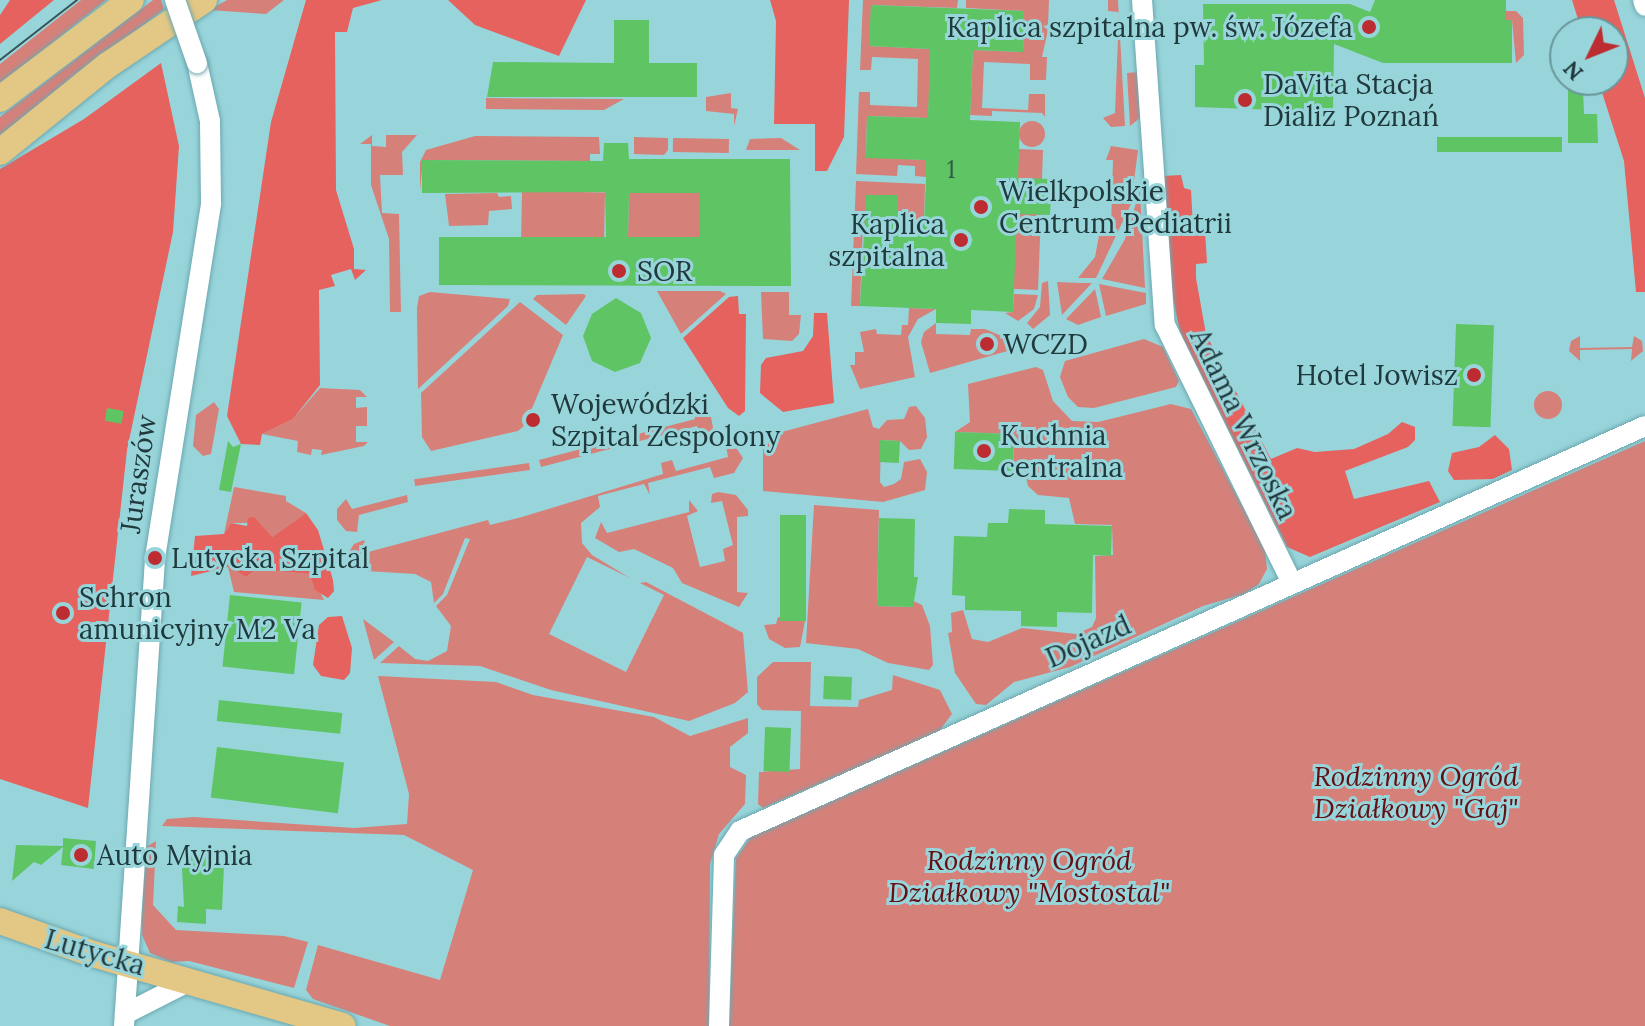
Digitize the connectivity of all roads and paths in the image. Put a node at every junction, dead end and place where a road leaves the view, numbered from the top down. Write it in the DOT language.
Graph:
graph roads {
  1 [pos="131,0"];
  2 [pos="175,0"];
  3 [pos="204,0"];
  4 [pos="1142,0"];
  5 [pos="1643,0"];
  6 [pos="1645,6"];
  7 [pos="0,99"];
  8 [pos="0,152"];
  9 [pos="1645,426"];
  10 [pos="1291,581"];
  11 [pos="0,921"];
  12 [pos="129,963"];
  13 [pos="190,981"];
  14 [pos="125,1020"];
  15 [pos="343,1026"];
  16 [pos="719,1026"];
  1 -- 7 [label="main road"];
  2 -- 12 [label="street, Juraszów, bridge"];
  3 -- 8 [label="main road"];
  4 -- 10 [label="street, Adama Wrzoska"];
  5 -- 6 [label="street"];
  9 -- 10 [label="street, Dojazd"];
  10 -- 16 [label="street, Dojazd"];
  11 -- 12 [label="main road, Lutycka"];
  12 -- 13 [label="main road, Lutycka"];
  12 -- 14 [label="street, Juraszów"];
  13 -- 14 [label="street, Lutycka"];
  13 -- 15 [label="main road, Lutycka"];
}
